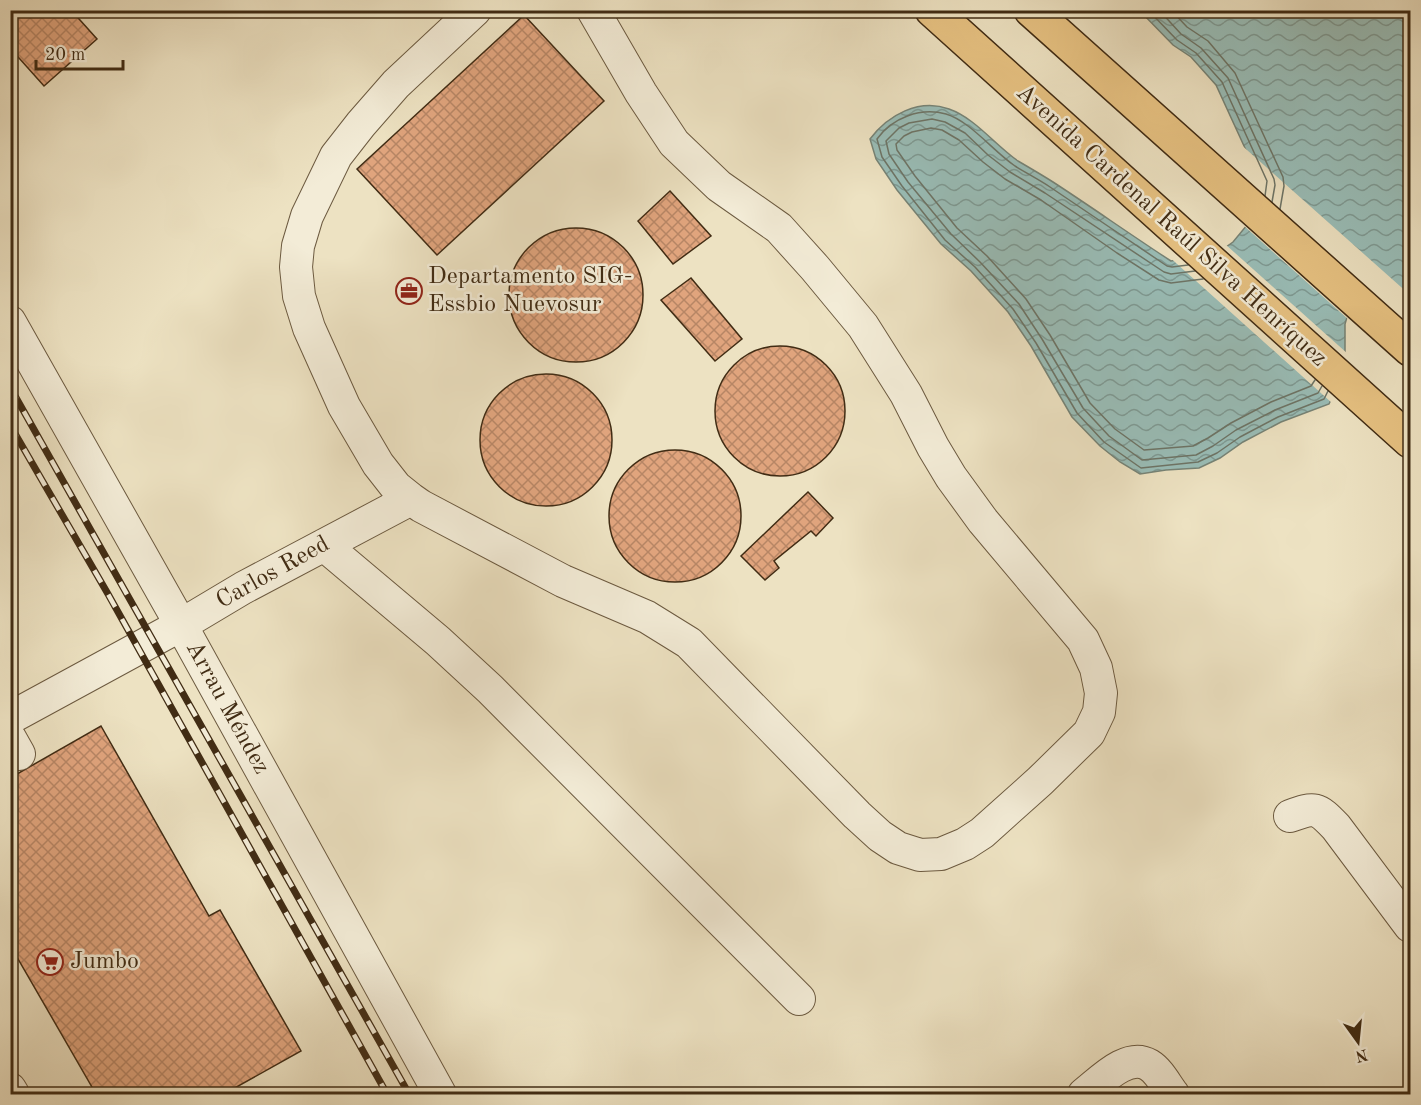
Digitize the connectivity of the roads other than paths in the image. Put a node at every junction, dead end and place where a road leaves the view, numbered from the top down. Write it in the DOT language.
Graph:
graph roads {
  1 [pos="475,10"];
  2 [pos="593,10"];
  3 [pos="932,10"];
  4 [pos="1031,10"];
  5 [pos="10,322"];
  6 [pos="1410,349"];
  7 [pos="1410,441"];
  8 [pos="411,499"];
  9 [pos="324,545"];
  10 [pos="181,626"];
  11 [pos="10,718"];
  12 [pos="1290,816"];
  13 [pos="1410,926"];
  14 [pos="799,999"];
  15 [pos="10,1089"];
  16 [pos="13,1095"];
  17 [pos="440,1095"];
  18 [pos="1084,1095"];
  19 [pos="1173,1095"];
  1 -- 8 [label="street"];
  2 -- 8 [label="street"];
  3 -- 7 [label="main road, Avenida Cardenal Raúl Silva Henríquez"];
  4 -- 6 [label="main road"];
  5 -- 10 [label="street, Arrau Méndez"];
  8 -- 9 [label="street, Carlos Reed"];
  9 -- 10 [label="street, Carlos Reed"];
  9 -- 14 [label="street"];
  10 -- 11 [label="street, Carlos Reed"];
  10 -- 17 [label="street, Arrau Méndez"];
  12 -- 13 [label="street"];
  15 -- 16 [label="street"];
  18 -- 19 [label="street"];
}
